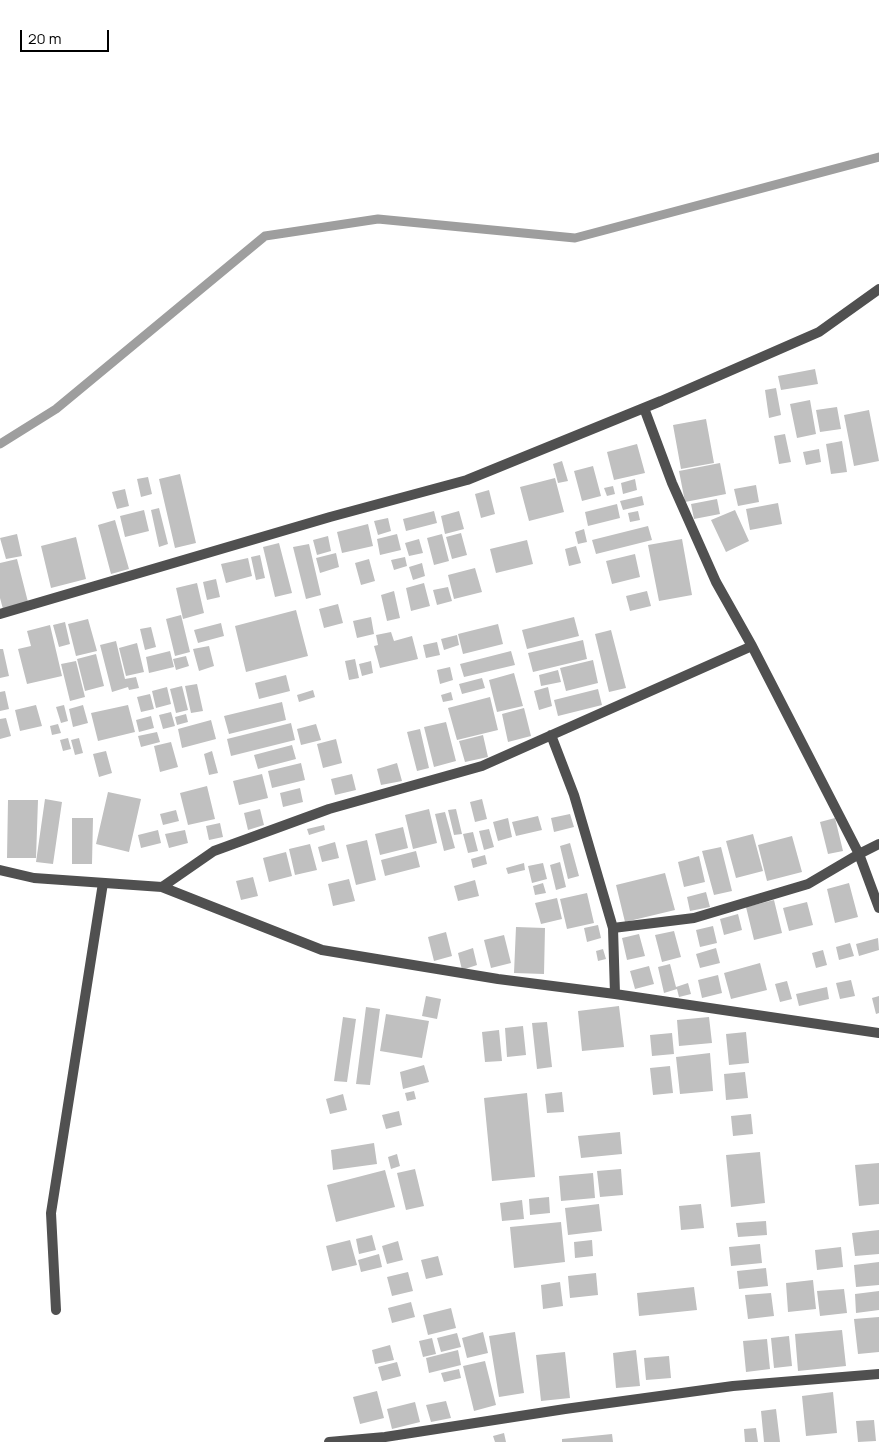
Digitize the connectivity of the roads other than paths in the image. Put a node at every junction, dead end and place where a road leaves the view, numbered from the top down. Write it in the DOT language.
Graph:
graph roads {
  1 [pos="879,289"];
  2 [pos="644,408"];
  3 [pos="0,614"];
  4 [pos="752,646"];
  5 [pos="551,735"];
  6 [pos="879,844"];
  7 [pos="859,854"];
  8 [pos="0,870"];
  9 [pos="103,883"];
  10 [pos="162,887"];
  11 [pos="879,908"];
  12 [pos="613,928"];
  13 [pos="615,994"];
  14 [pos="879,1033"];
  15 [pos="56,1310"];
  16 [pos="879,1374"];
  17 [pos="329,1442"];
  1 -- 2 [label="street"];
  2 -- 3 [label="street"];
  2 -- 4 [label="street"];
  4 -- 5 [label="street"];
  4 -- 7 [label="street"];
  5 -- 10 [label="street"];
  5 -- 12 [label="street"];
  6 -- 7 [label="street"];
  7 -- 11 [label="street"];
  7 -- 12 [label="street"];
  8 -- 9 [label="street"];
  9 -- 10 [label="street"];
  9 -- 15 [label="street"];
  10 -- 13 [label="street"];
  12 -- 13 [label="street"];
  13 -- 14 [label="street"];
  16 -- 17 [label="street"];
}
